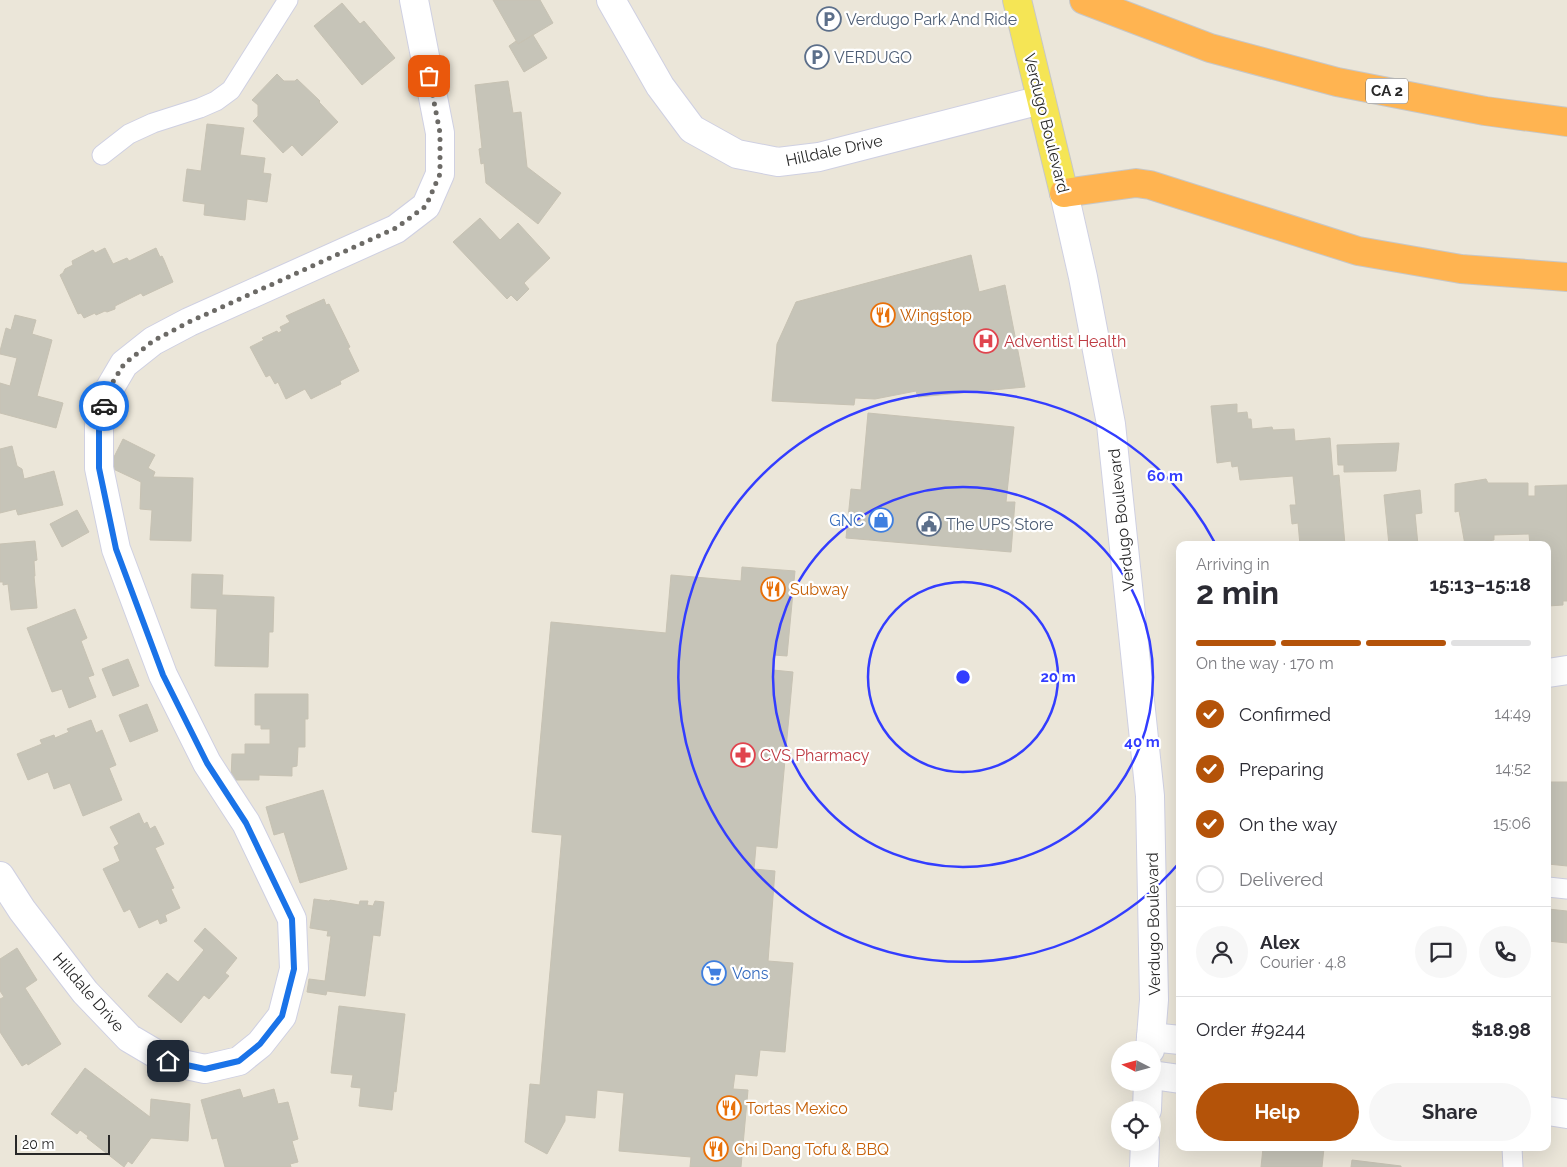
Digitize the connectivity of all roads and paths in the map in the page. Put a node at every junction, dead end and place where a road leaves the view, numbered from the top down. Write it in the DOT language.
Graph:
graph roads {
  1 [pos="288,0"];
  2 [pos="414,0"];
  3 [pos="611,0"];
  4 [pos="1017,0"];
  5 [pos="1084,0"];
  6 [pos="1042,100"];
  7 [pos="1567,122"];
  8 [pos="102,155"];
  9 [pos="1064,193"];
  10 [pos="1567,277"];
  11 [pos="1567,670"];
  12 [pos="1551,673"];
  13 [pos="0,876"];
  14 [pos="1551,887"];
  15 [pos="1567,889"];
  16 [pos="1151,1041"];
  17 [pos="1176,1041"];
  18 [pos="1161,1043"];
  19 [pos="1161,1076"];
  20 [pos="1176,1078"];
  21 [pos="1551,1111"];
  22 [pos="1567,1114"];
  23 [pos="1145,1151"];
  24 [pos="1512,1151"];
  25 [pos="1144,1167"];
  26 [pos="1513,1167"];
  1 -- 8 [label="lane"];
  2 -- 13 [label="street, Hilldale Drive"];
  3 -- 6 [label="street, Hilldale Drive"];
  4 -- 6 [label="main road, Verdugo Boulevard"];
  5 -- 7 [label="highway, CA 2"];
  6 -- 9 [label="main road, Verdugo Boulevard"];
  9 -- 10 [label="highway"];
  9 -- 16 [label="street, Verdugo Boulevard"];
  11 -- 12 [label="street"];
  14 -- 15 [label="lane"];
  17 -- 18 [label="street"];
  19 -- 20 [label="street"];
  21 -- 22 [label="street"];
  23 -- 25 [label="street"];
  24 -- 26 [label="lane"];
}
